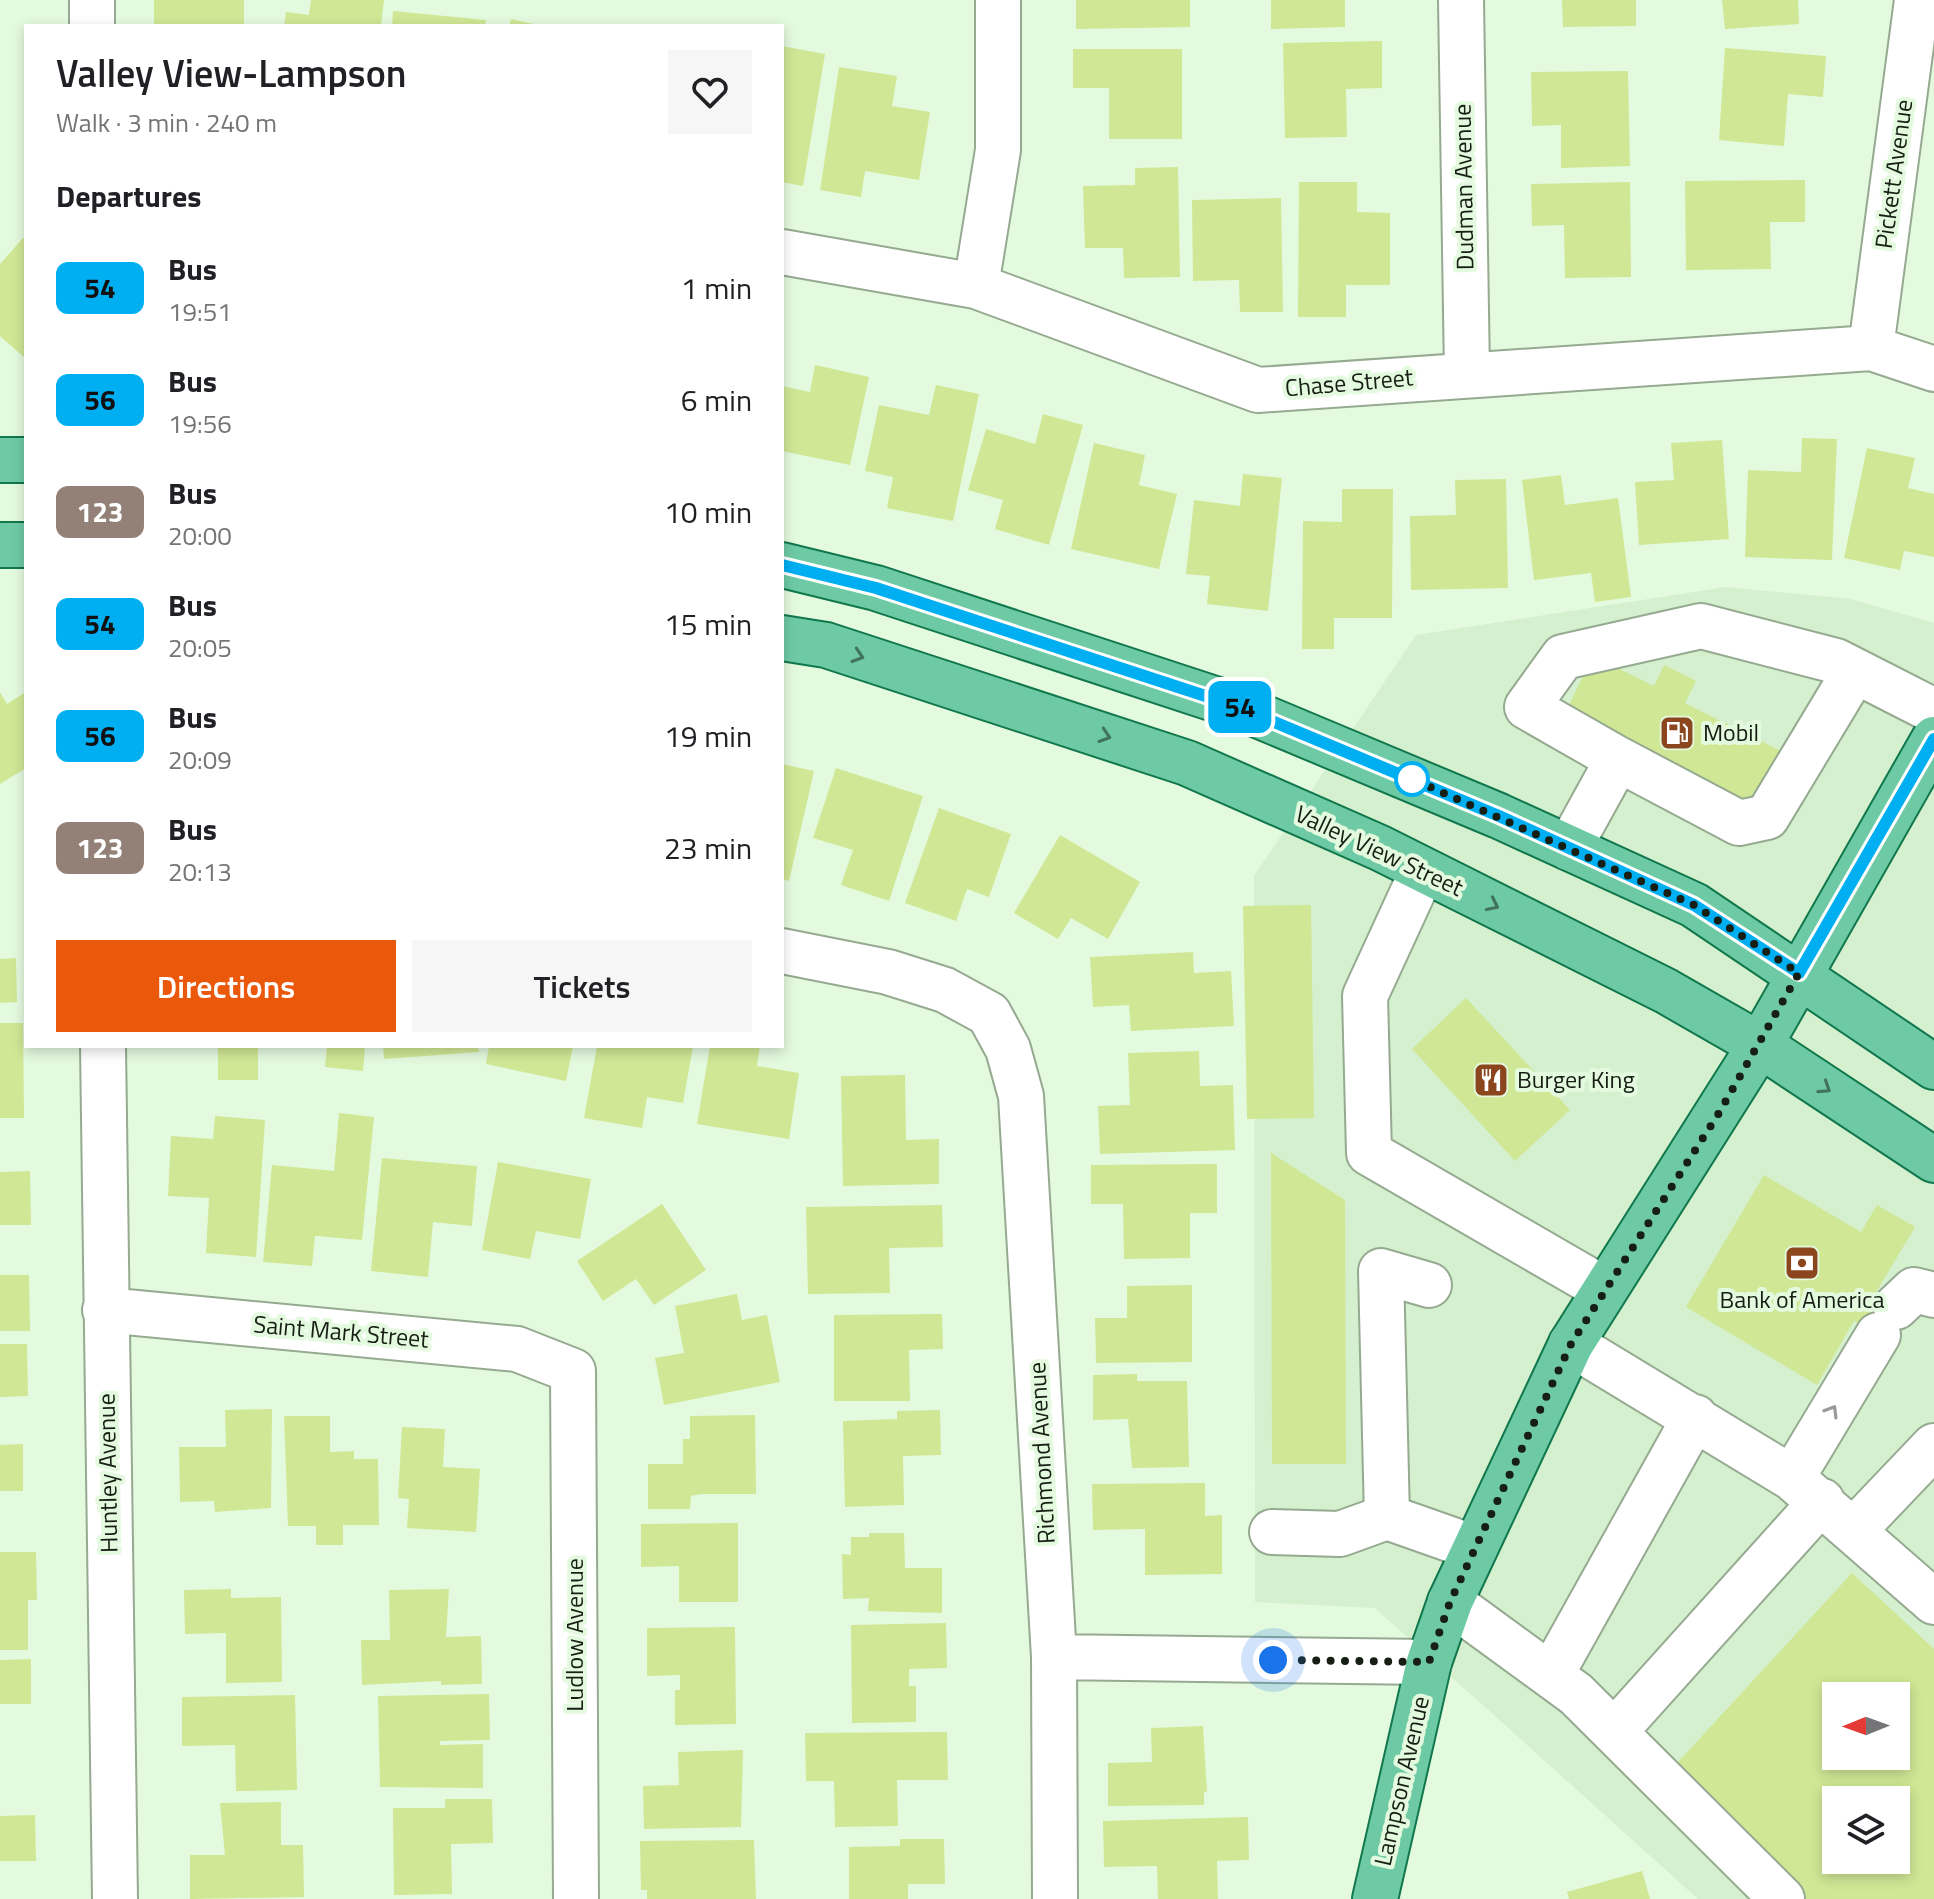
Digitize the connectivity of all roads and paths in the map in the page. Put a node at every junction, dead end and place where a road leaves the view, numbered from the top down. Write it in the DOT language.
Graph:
graph roads {
  1 [pos="92,0"];
  2 [pos="998,0"];
  3 [pos="1461,0"];
  4 [pos="1917,0"];
  5 [pos="92,24"];
  6 [pos="784,252"];
  7 [pos="976,286"];
  8 [pos="1871,348"];
  9 [pos="1934,369"];
  10 [pos="1467,373"];
  11 [pos="0,460"];
  12 [pos="24,460"];
  13 [pos="0,545"];
  14 [pos="24,545"];
  15 [pos="784,565"];
  16 [pos="784,638"];
  17 [pos="1855,671"];
  18 [pos="1934,711"];
  19 [pos="1934,739"];
  20 [pos="1618,759"];
  21 [pos="1569,848"];
  22 [pos="1423,870"];
  23 [pos="784,951"];
  24 [pos="1799,973"];
  25 [pos="1760,1045"];
  26 [pos="103,1048"];
  27 [pos="1934,1067"];
  28 [pos="1934,1160"];
  29 [pos="1429,1285"];
  30 [pos="1604,1289"];
  31 [pos="105,1310"];
  32 [pos="1903,1312"];
  33 [pos="1571,1344"];
  34 [pos="573,1371"];
  35 [pos="1695,1417"];
  36 [pos="1934,1446"];
  37 [pos="1807,1490"];
  38 [pos="1387,1517"];
  39 [pos="1854,1530"];
  40 [pos="1272,1532"];
  41 [pos="1475,1548"];
  42 [pos="1450,1602"];
  43 [pos="1934,1602"];
  44 [pos="1054,1657"];
  45 [pos="1429,1662"];
  46 [pos="1551,1675"];
  47 [pos="1615,1731"];
  48 [pos="115,1899"];
  49 [pos="576,1899"];
  50 [pos="1055,1899"];
  51 [pos="1375,1899"];
  52 [pos="1782,1899"];
  1 -- 5 [label="street"];
  2 -- 7 [label="street"];
  3 -- 10 [label="street, Dudman Avenue"];
  4 -- 8 [label="street, Pickett Avenue"];
  6 -- 7 [label="street, Chase Street"];
  7 -- 10 [label="street, Chase Street"];
  8 -- 9 [label="street, Chase Street"];
  8 -- 10 [label="street, Chase Street"];
  11 -- 12 [label="main road"];
  13 -- 14 [label="main road"];
  15 -- 21 [label="main road"];
  16 -- 22 [label="main road, Valley View Street, one-way"];
  17 -- 18 [label="street"];
  17 -- 20 [label="street"];
  17 -- 20 [label="street"];
  19 -- 24 [label="main road, Lampson Avenue"];
  20 -- 21 [label="street"];
  21 -- 24 [label="main road"];
  22 -- 25 [label="main road, Valley View Street, one-way"];
  22 -- 30 [label="street"];
  23 -- 44 [label="street, Richmond Avenue"];
  24 -- 25 [label="main road, Lampson Avenue"];
  24 -- 27 [label="main road"];
  25 -- 28 [label="main road, Valley View Street, one-way"];
  25 -- 30 [label="main road, Lampson Avenue"];
  26 -- 31 [label="street, Huntley Avenue"];
  29 -- 38 [label="street"];
  30 -- 33 [label="main road, Lampson Avenue"];
  31 -- 34 [label="street, Saint Mark Street"];
  31 -- 48 [label="street, Huntley Avenue"];
  37 -- 32 [label="street, one-way"];
  33 -- 35 [label="street"];
  33 -- 41 [label="main road, Lampson Avenue"];
  34 -- 49 [label="street, Ludlow Avenue"];
  35 -- 37 [label="street"];
  35 -- 46 [label="street"];
  36 -- 39 [label="street"];
  37 -- 39 [label="street"];
  37 -- 47 [label="street"];
  38 -- 40 [label="street"];
  38 -- 41 [label="street"];
  39 -- 43 [label="street"];
  41 -- 42 [label="main road, Lampson Avenue"];
  42 -- 45 [label="main road, Lampson Avenue"];
  42 -- 46 [label="street"];
  44 -- 45 [label="street"];
  44 -- 50 [label="street, Richmond Avenue"];
  45 -- 51 [label="main road, Lampson Avenue"];
  46 -- 47 [label="street"];
  47 -- 52 [label="street"];
}
